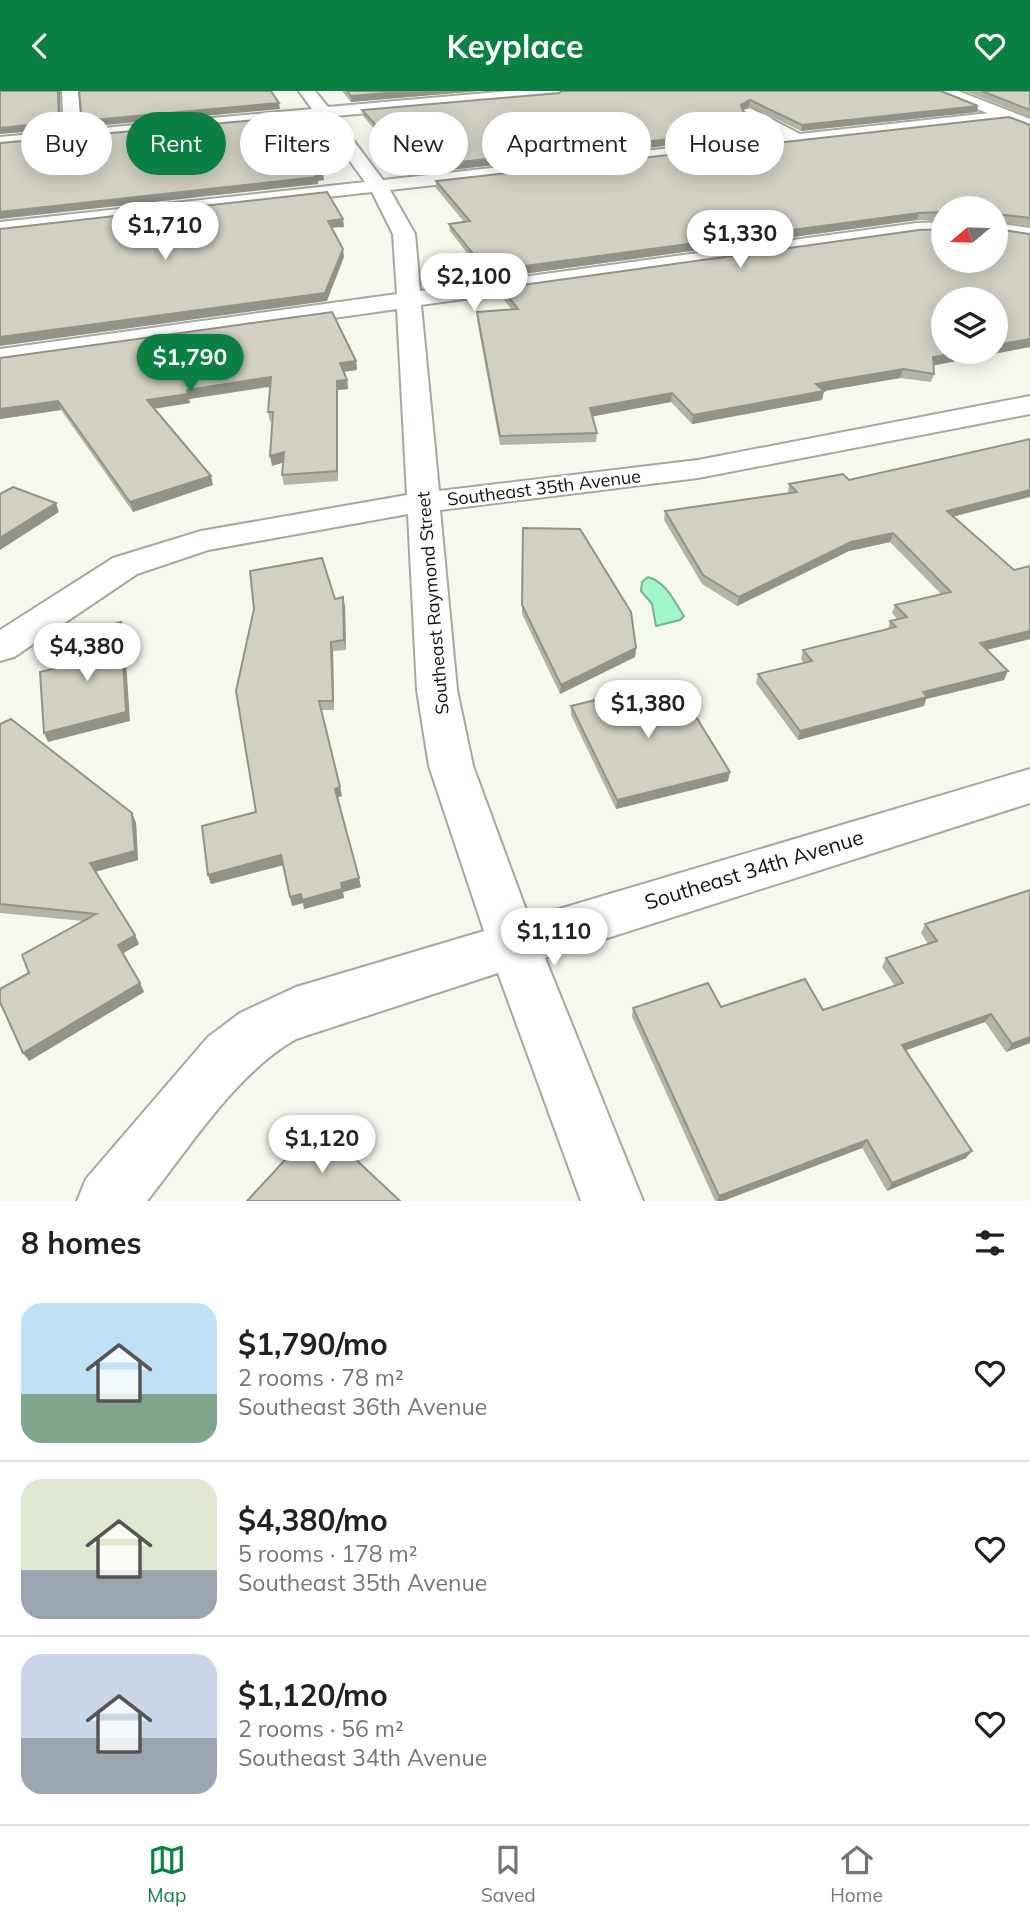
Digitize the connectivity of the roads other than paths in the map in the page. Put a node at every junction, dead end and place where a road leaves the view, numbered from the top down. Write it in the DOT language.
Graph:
graph roads {
  1 [pos="70,91"];
  2 [pos="307,91"];
  3 [pos="559,91"];
  4 [pos="944,91"];
  5 [pos="71,112"];
  6 [pos="322,112"];
  7 [pos="334,112"];
  8 [pos="1007,116"];
  9 [pos="240,121"];
  10 [pos="1030,125"];
  11 [pos="112,132"];
  12 [pos="784,132"];
  13 [pos="797,139"];
  14 [pos="21,140"];
  15 [pos="0,142"];
  16 [pos="355,155"];
  17 [pos="378,186"];
  18 [pos="0,228"];
  19 [pos="931,229"];
  20 [pos="1008,230"];
  21 [pos="1030,233"];
  22 [pos="410,299"];
  23 [pos="0,357"];
  24 [pos="1030,405"];
  25 [pos="423,502"];
  26 [pos="0,648"];
  27 [pos="1030,786"];
  28 [pos="513,943"];
  29 [pos="108,1201"];
  30 [pos="612,1201"];
  1 -- 5 [label="street"];
  2 -- 6 [label="street, Southeast Raymond Street"];
  3 -- 7 [label="street"];
  4 -- 8 [label="street"];
  8 -- 10 [label="street"];
  8 -- 13 [label="street"];
  9 -- 11 [label="street"];
  12 -- 13 [label="street"];
  13 -- 17 [label="street"];
  14 -- 15 [label="street"];
  16 -- 17 [label="street, Southeast Raymond Street"];
  17 -- 18 [label="street"];
  17 -- 22 [label="street, Southeast Raymond Street"];
  19 -- 22 [label="street"];
  20 -- 21 [label="street"];
  22 -- 23 [label="street"];
  22 -- 25 [label="street, Southeast Raymond Street"];
  24 -- 25 [label="street, Southeast 35th Avenue"];
  25 -- 26 [label="street, Southeast 35th Avenue"];
  25 -- 28 [label="street, Southeast Raymond Street"];
  27 -- 28 [label="street, Southeast 34th Avenue"];
  28 -- 29 [label="street, Southeast 34th Avenue"];
  28 -- 30 [label="street, Southeast Raymond Street"];
}
